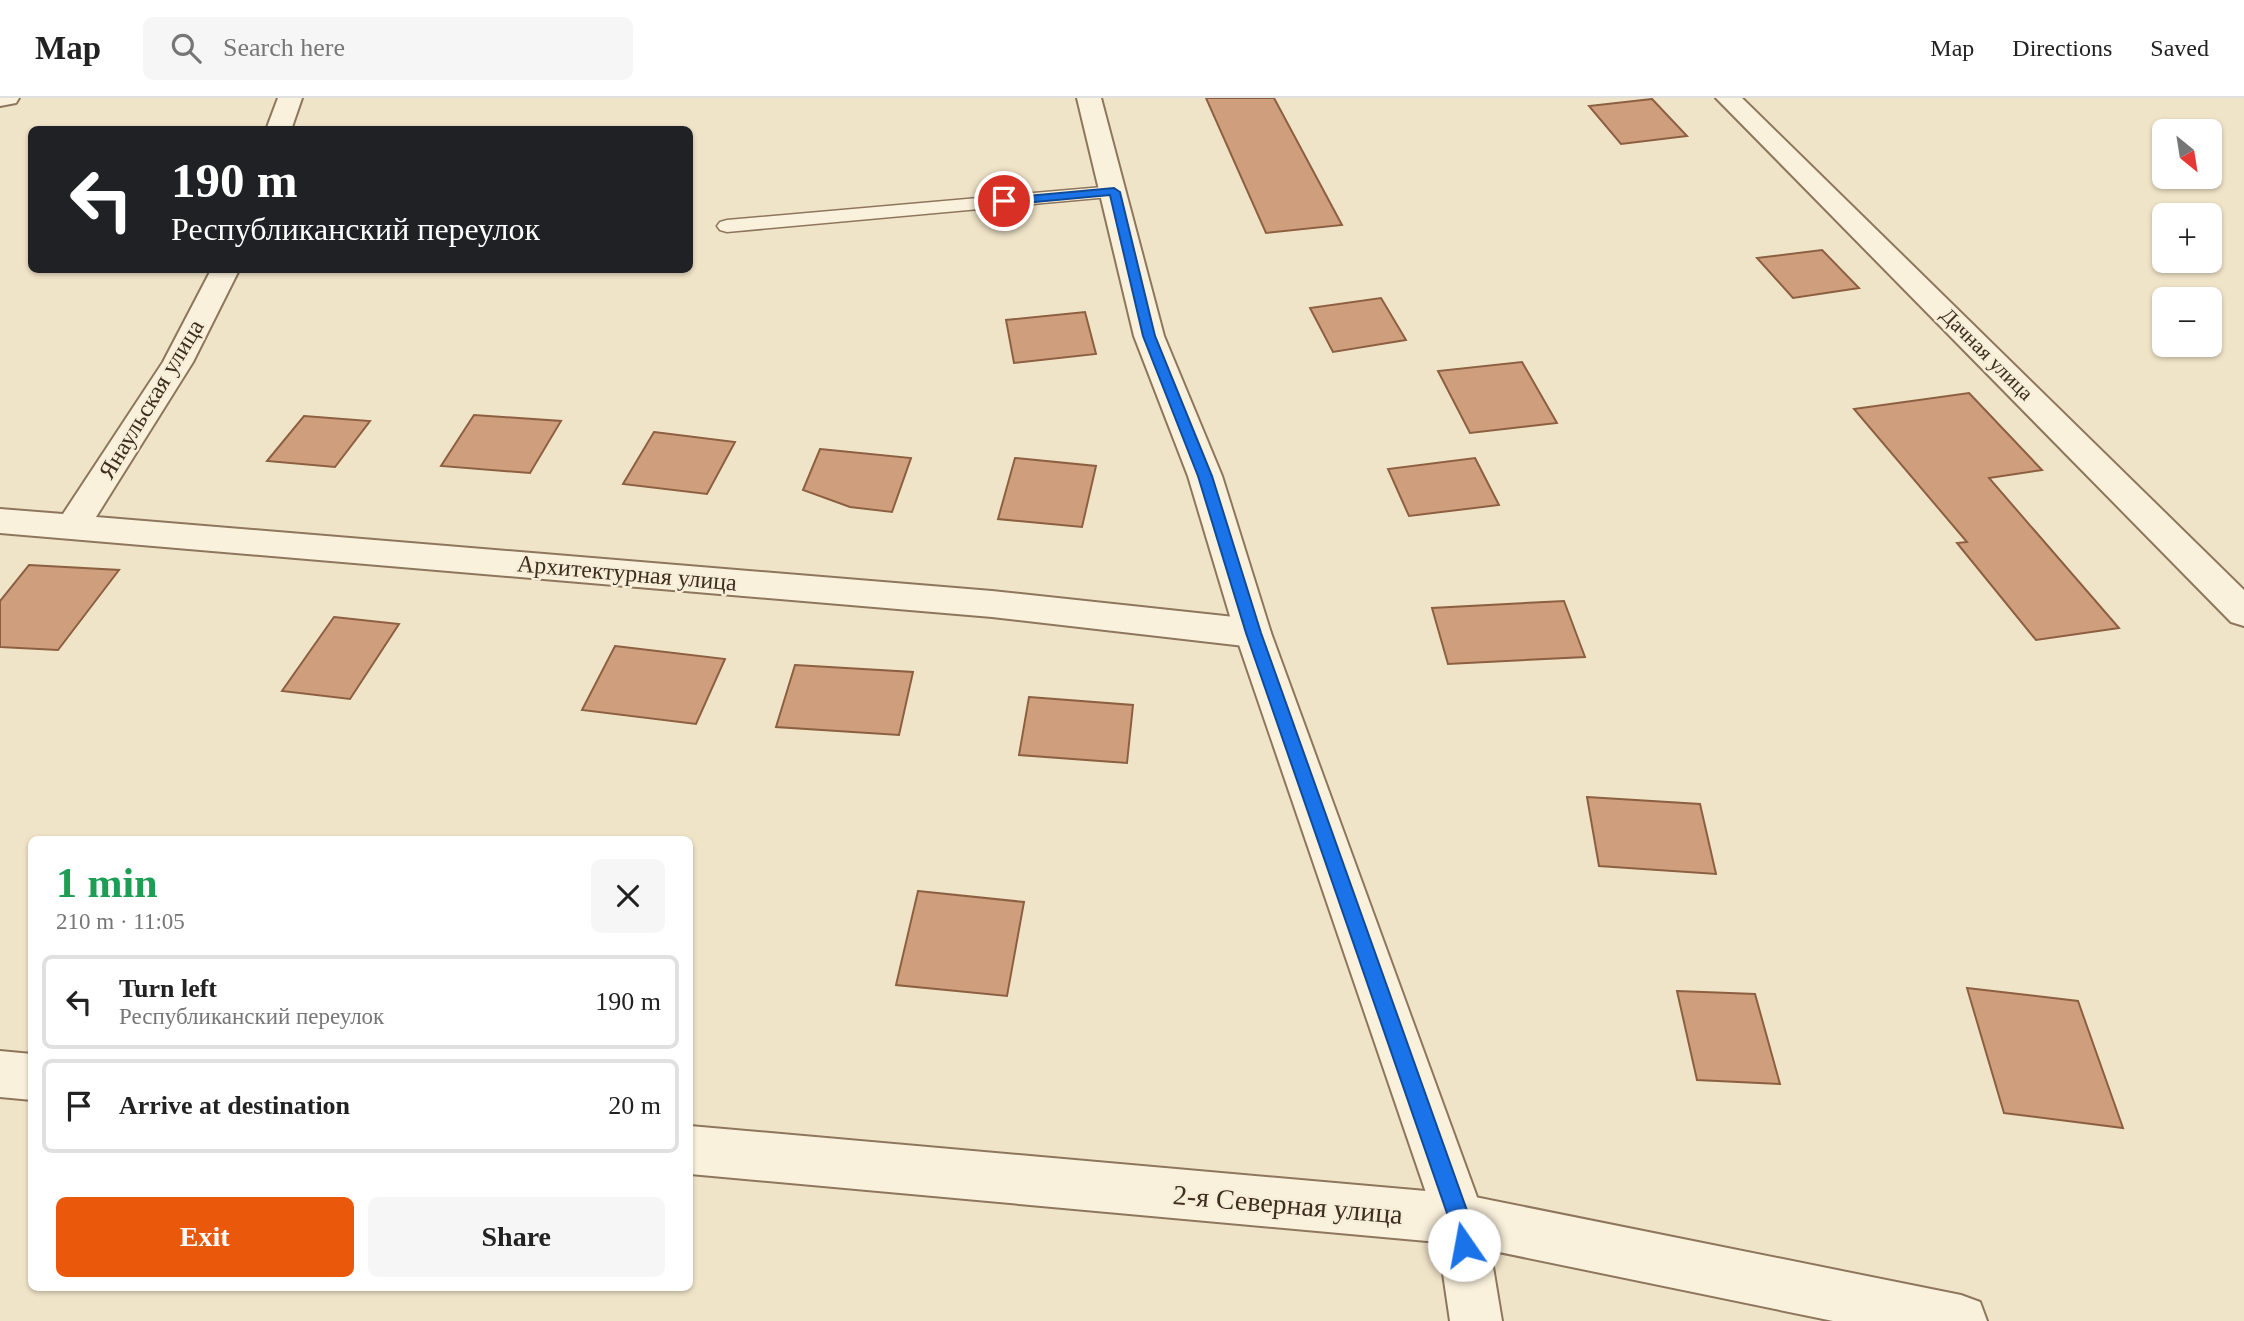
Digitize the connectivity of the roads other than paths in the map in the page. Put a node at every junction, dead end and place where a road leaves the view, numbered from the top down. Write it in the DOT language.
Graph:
graph roads {
  1 [pos="8,98"];
  2 [pos="290,98"];
  3 [pos="1089,98"];
  4 [pos="1728,98"];
  5 [pos="0,99"];
  6 [pos="280,126"];
  7 [pos="1114,192"];
  8 [pos="727,226"];
  9 [pos="223,273"];
  10 [pos="0,521"];
  11 [pos="74,526"];
  12 [pos="2244,612"];
  13 [pos="1253,633"];
  14 [pos="0,1074"];
  15 [pos="28,1077"];
  16 [pos="693,1150"];
  17 [pos="1460,1219"];
  18 [pos="1476,1321"];
  19 [pos="1961,1321"];
  1 -- 5 [label="street"];
  2 -- 6 [label="street"];
  3 -- 7 [label="street"];
  4 -- 12 [label="street, Дачная улица"];
  7 -- 8 [label="lane"];
  7 -- 13 [label="street"];
  9 -- 11 [label="street, Янаульская улица"];
  10 -- 11 [label="street, Архитектурная улица"];
  11 -- 13 [label="street, Архитектурная улица"];
  13 -- 17 [label="street"];
  14 -- 15 [label="street"];
  16 -- 17 [label="street, 2-я Северная улица"];
  17 -- 18 [label="street"];
  17 -- 19 [label="street, 2-я Северная улица"];
}
